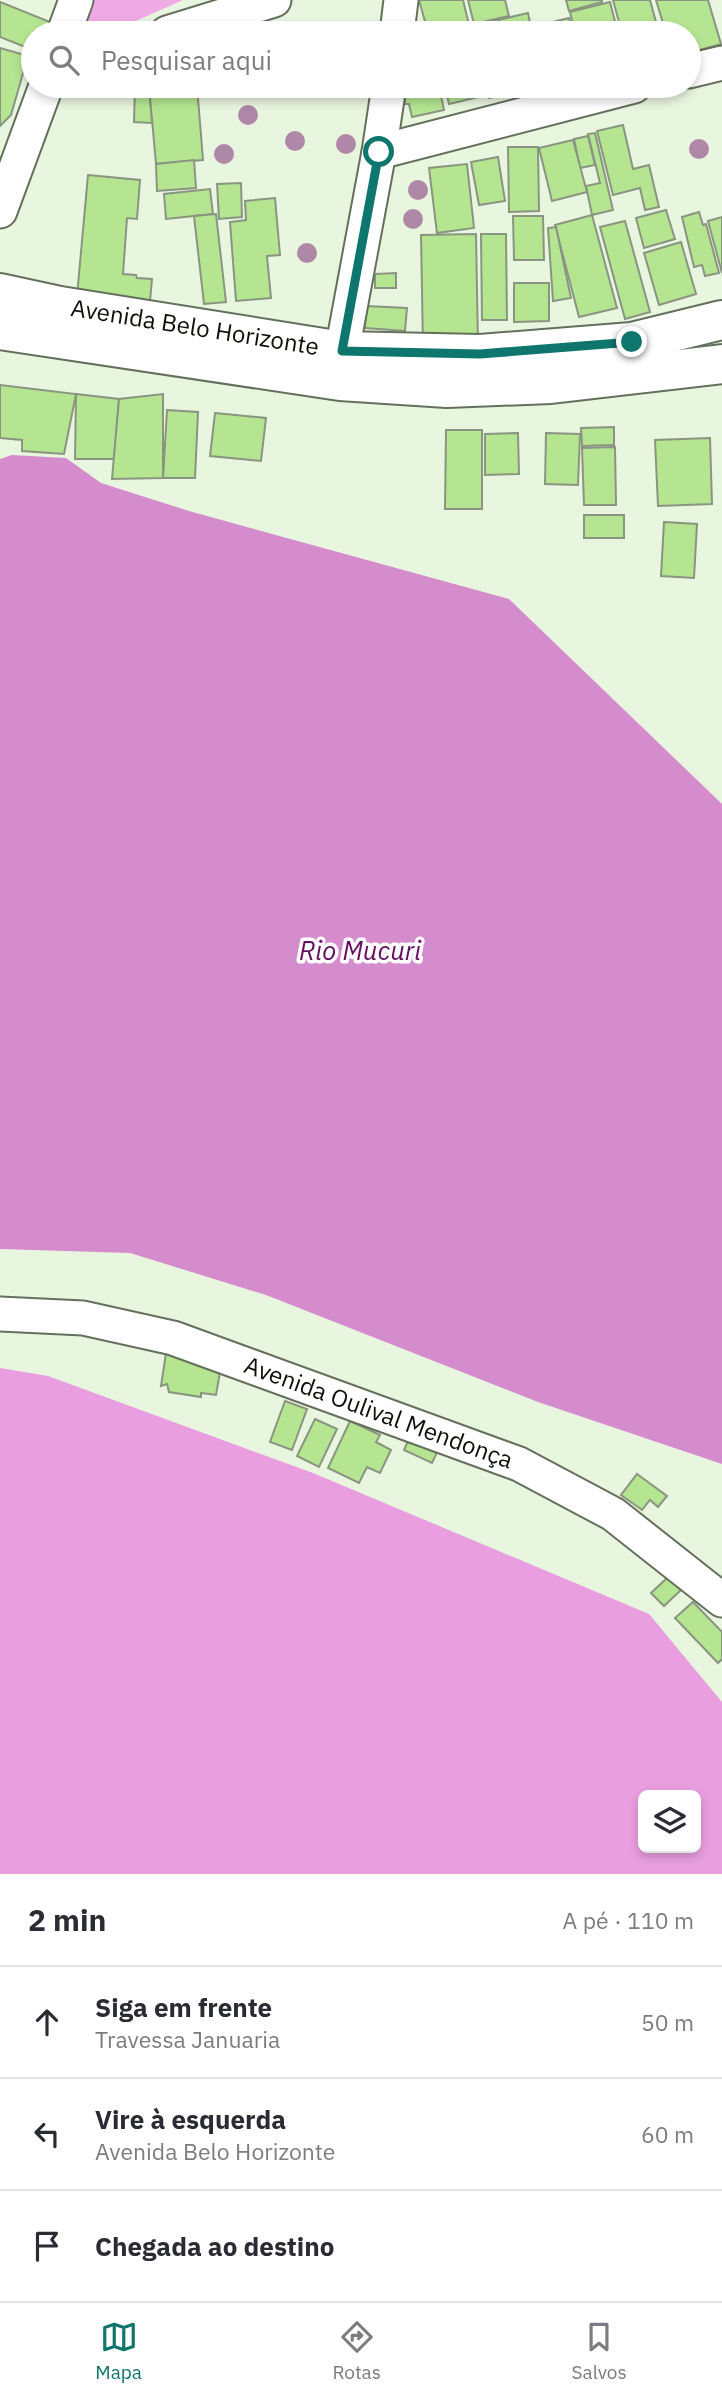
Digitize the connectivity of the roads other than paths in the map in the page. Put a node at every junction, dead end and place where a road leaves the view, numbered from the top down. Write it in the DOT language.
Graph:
graph roads {
  1 [pos="76,0"];
  2 [pos="274,0"];
  3 [pos="401,0"];
  4 [pos="231,6"];
  5 [pos="68,21"];
  6 [pos="195,21"];
  7 [pos="398,21"];
  8 [pos="722,63"];
  9 [pos="701,68"];
  10 [pos="40,98"];
  11 [pos="387,98"];
  12 [pos="588,98"];
  13 [pos="12,150"];
  14 [pos="379,152"];
  15 [pos="0,211"];
  16 [pos="0,293"];
  17 [pos="722,320"];
  18 [pos="0,330"];
  19 [pos="342,351"];
  20 [pos="722,365"];
  21 [pos="0,1314"];
  22 [pos="722,1600"];
  1 -- 5 [label="street"];
  2 -- 4 [label="street"];
  3 -- 7 [label="street"];
  4 -- 6 [label="street"];
  8 -- 9 [label="street"];
  10 -- 13 [label="street"];
  11 -- 14 [label="street"];
  12 -- 14 [label="street"];
  13 -- 15 [label="street"];
  14 -- 19 [label="street"];
  16 -- 19 [label="street, Avenida Belo Horizonte"];
  17 -- 19 [label="street, Avenida Belo Horizonte"];
  18 -- 20 [label="street, Avenida Belo Horizonte"];
  21 -- 22 [label="street, Avenida Oulival Mendonça"];
}
